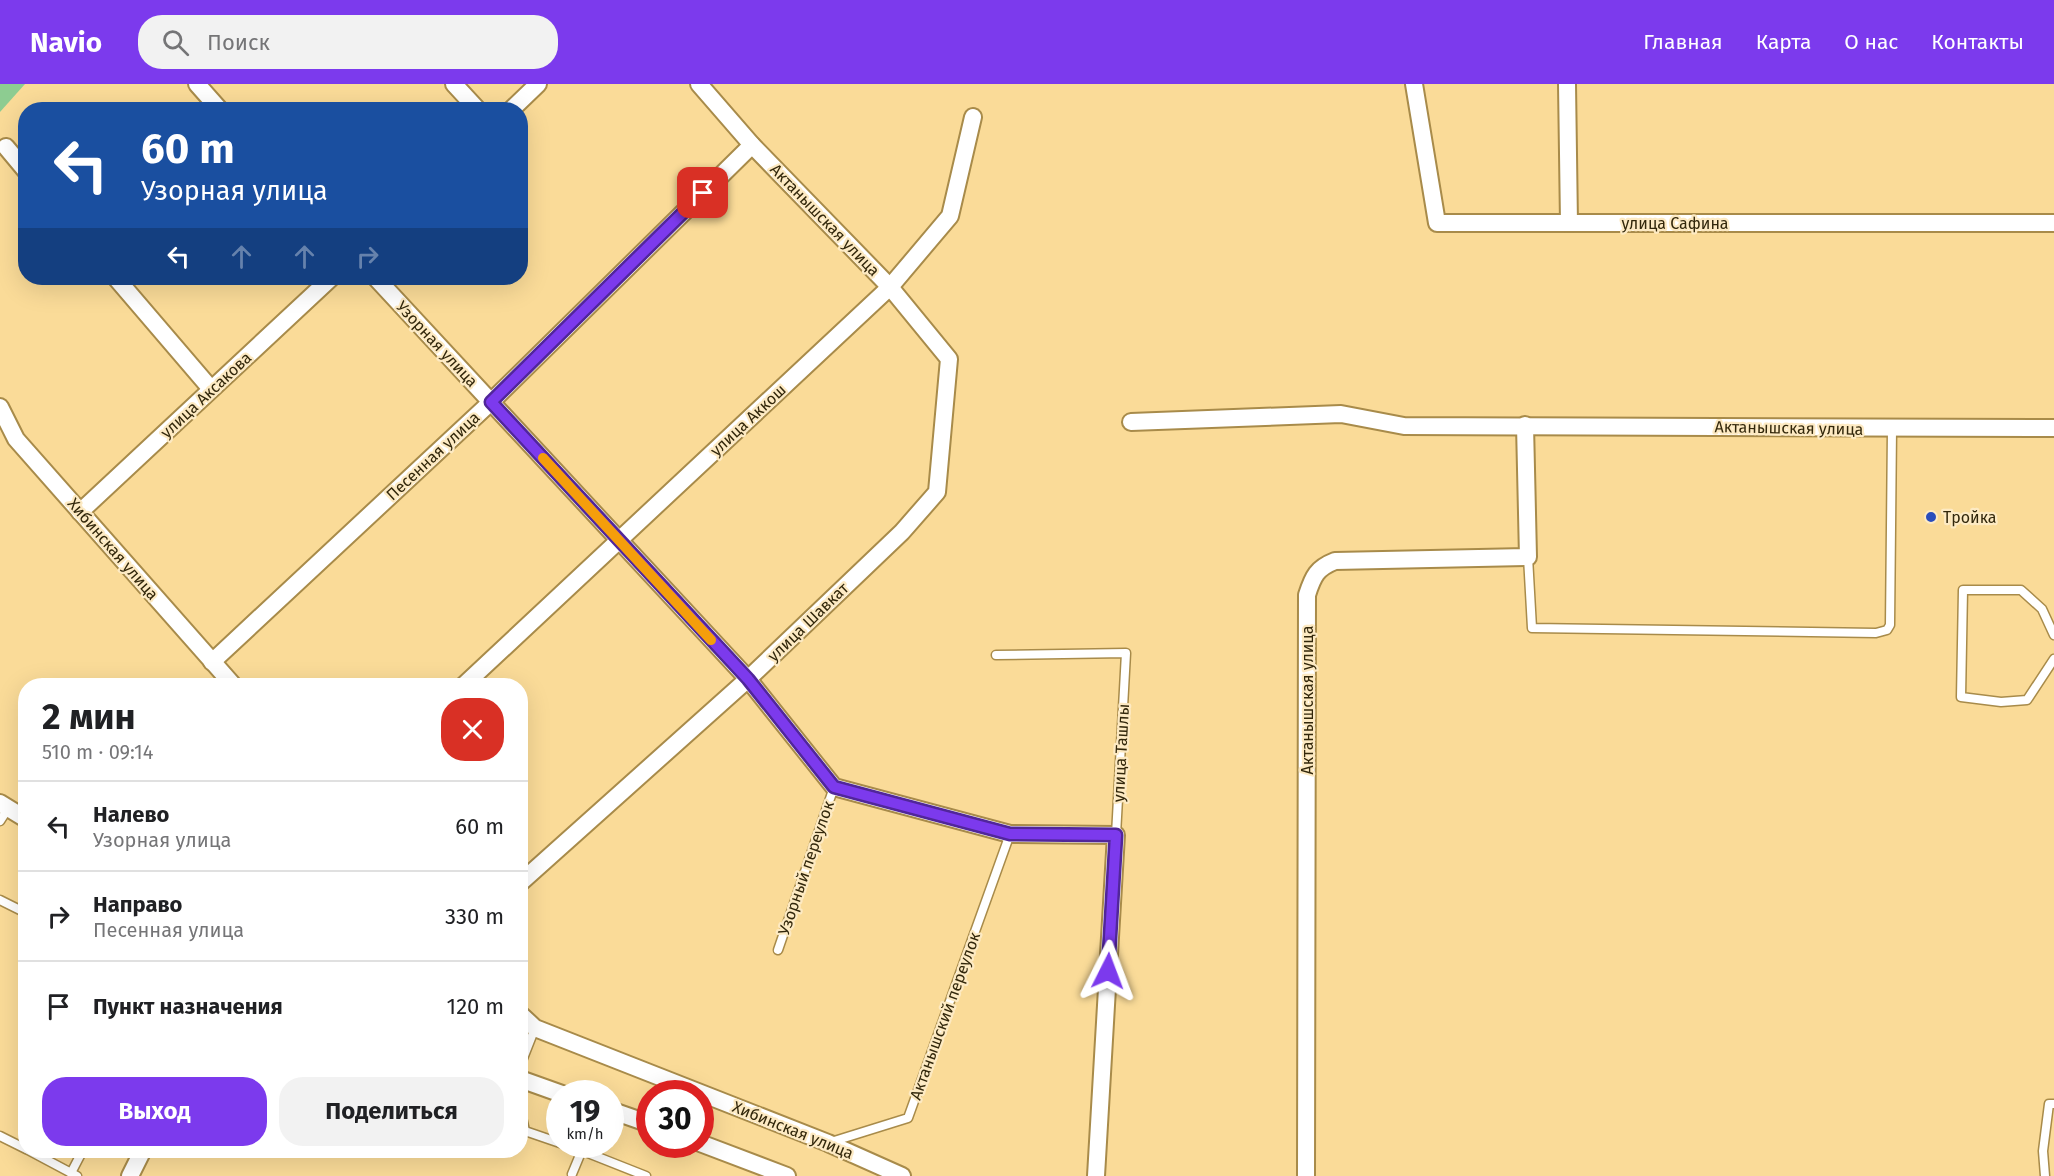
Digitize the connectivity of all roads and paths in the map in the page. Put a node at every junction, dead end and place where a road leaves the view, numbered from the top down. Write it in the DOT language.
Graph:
graph roads {
  1 [pos="197,84"];
  2 [pos="454,84"];
  3 [pos="538,84"];
  4 [pos="699,84"];
  5 [pos="1414,84"];
  6 [pos="1567,84"];
  7 [pos="213,102"];
  8 [pos="471,102"];
  9 [pos="519,102"];
  10 [pos="973,117"];
  11 [pos="752,145"];
  12 [pos="6,147"];
  13 [pos="18,161"];
  14 [pos="1569,223"];
  15 [pos="2054,223"];
  16 [pos="122,285"];
  17 [pos="323,285"];
  18 [pos="382,285"];
  19 [pos="890,287"];
  20 [pos="949,358"];
  21 [pos="211,389"];
  22 [pos="491,402"];
  23 [pos="0,407"];
  24 [pos="1131,422"];
  25 [pos="1525,425"];
  26 [pos="2054,428"];
  27 [pos="1892,429"];
  28 [pos="80,512"];
  29 [pos="619,540"];
  30 [pos="1527,556"];
  31 [pos="2054,635"];
  32 [pos="996,655"];
  33 [pos="2054,659"];
  34 [pos="212,662"];
  35 [pos="227,678"];
  36 [pos="472,678"];
  37 [pos="748,679"];
  38 [pos="834,787"];
  39 [pos="3,810"];
  40 [pos="18,816"];
  41 [pos="1010,834"];
  42 [pos="1116,835"];
  43 [pos="528,877"];
  44 [pos="0,900"];
  45 [pos="18,909"];
  46 [pos="778,950"];
  47 [pos="528,1021"];
  48 [pos="535,1028"];
  49 [pos="528,1046"];
  50 [pos="528,1082"];
  51 [pos="546,1088"];
  52 [pos="2054,1104"];
  53 [pos="528,1132"];
  54 [pos="0,1136"];
  55 [pos="546,1138"];
  56 [pos="828,1143"];
  57 [pos="18,1145"];
  58 [pos="714,1148"];
  59 [pos="43,1158"];
  60 [pos="80,1158"];
  61 [pos="139,1158"];
  62 [pos="579,1158"];
  63 [pos="602,1158"];
  64 [pos="74,1174"];
  65 [pos="572,1174"];
  66 [pos="130,1176"];
  67 [pos="646,1176"];
  68 [pos="787,1176"];
  69 [pos="902,1176"];
  70 [pos="1096,1176"];
  71 [pos="1306,1176"];
  72 [pos="2045,1176"];
  1 -- 7 [label="street"];
  2 -- 8 [label="street"];
  3 -- 9 [label="street"];
  4 -- 11 [label="street, Актанышская улица"];
  5 -- 14 [label="street, улица Сафина"];
  6 -- 14 [label="street"];
  10 -- 19 [label="street, улица Аккош"];
  11 -- 19 [label="street, Актанышская улица"];
  11 -- 22 [label="street, Песенная улица"];
  12 -- 13 [label="street"];
  14 -- 15 [label="street, улица Сафина"];
  16 -- 21 [label="street"];
  17 -- 21 [label="street, улица Аксакова"];
  18 -- 22 [label="street, Узорная улица"];
  19 -- 20 [label="street, Актанышская улица"];
  19 -- 29 [label="street, улица Аккош"];
  20 -- 37 [label="street, улица Шавкат"];
  21 -- 28 [label="street, улица Аксакова"];
  22 -- 29 [label="street, Узорная улица"];
  22 -- 34 [label="street, Песенная улица"];
  23 -- 28 [label="street, Хибинская улица"];
  24 -- 25 [label="street, Актанышская улица"];
  25 -- 27 [label="street, Актанышская улица"];
  25 -- 30 [label="street"];
  26 -- 27 [label="street, Актанышская улица"];
  27 -- 30 [label="lane"];
  28 -- 34 [label="street, Хибинская улица"];
  29 -- 36 [label="street, улица Аккош"];
  29 -- 37 [label="street, Узорная улица"];
  30 -- 71 [label="street, Актанышская улица"];
  31 -- 33 [label="lane"];
  32 -- 42 [label="lane, улица Ташлы"];
  34 -- 35 [label="street, Хибинская улица"];
  37 -- 38 [label="street, Узорная улица"];
  37 -- 43 [label="street, улица Шавкат"];
  38 -- 41 [label="street"];
  38 -- 46 [label="lane, Узорный переулок"];
  39 -- 40 [label="street"];
  41 -- 42 [label="street"];
  41 -- 56 [label="lane, Актанышский переулок"];
  42 -- 70 [label="street, улица Ташлы"];
  44 -- 45 [label="lane"];
  47 -- 48 [label="street, Хибинская улица"];
  48 -- 49 [label="lane"];
  48 -- 56 [label="street, Хибинская улица"];
  50 -- 51 [label="street"];
  52 -- 72 [label="lane"];
  53 -- 55 [label="lane"];
  54 -- 57 [label="lane"];
  56 -- 69 [label="street, Хибинская улица"];
  58 -- 68 [label="street"];
  59 -- 64 [label="lane"];
  60 -- 64 [label="lane"];
  61 -- 66 [label="street"];
  62 -- 65 [label="lane"];
  63 -- 67 [label="lane"];
}
